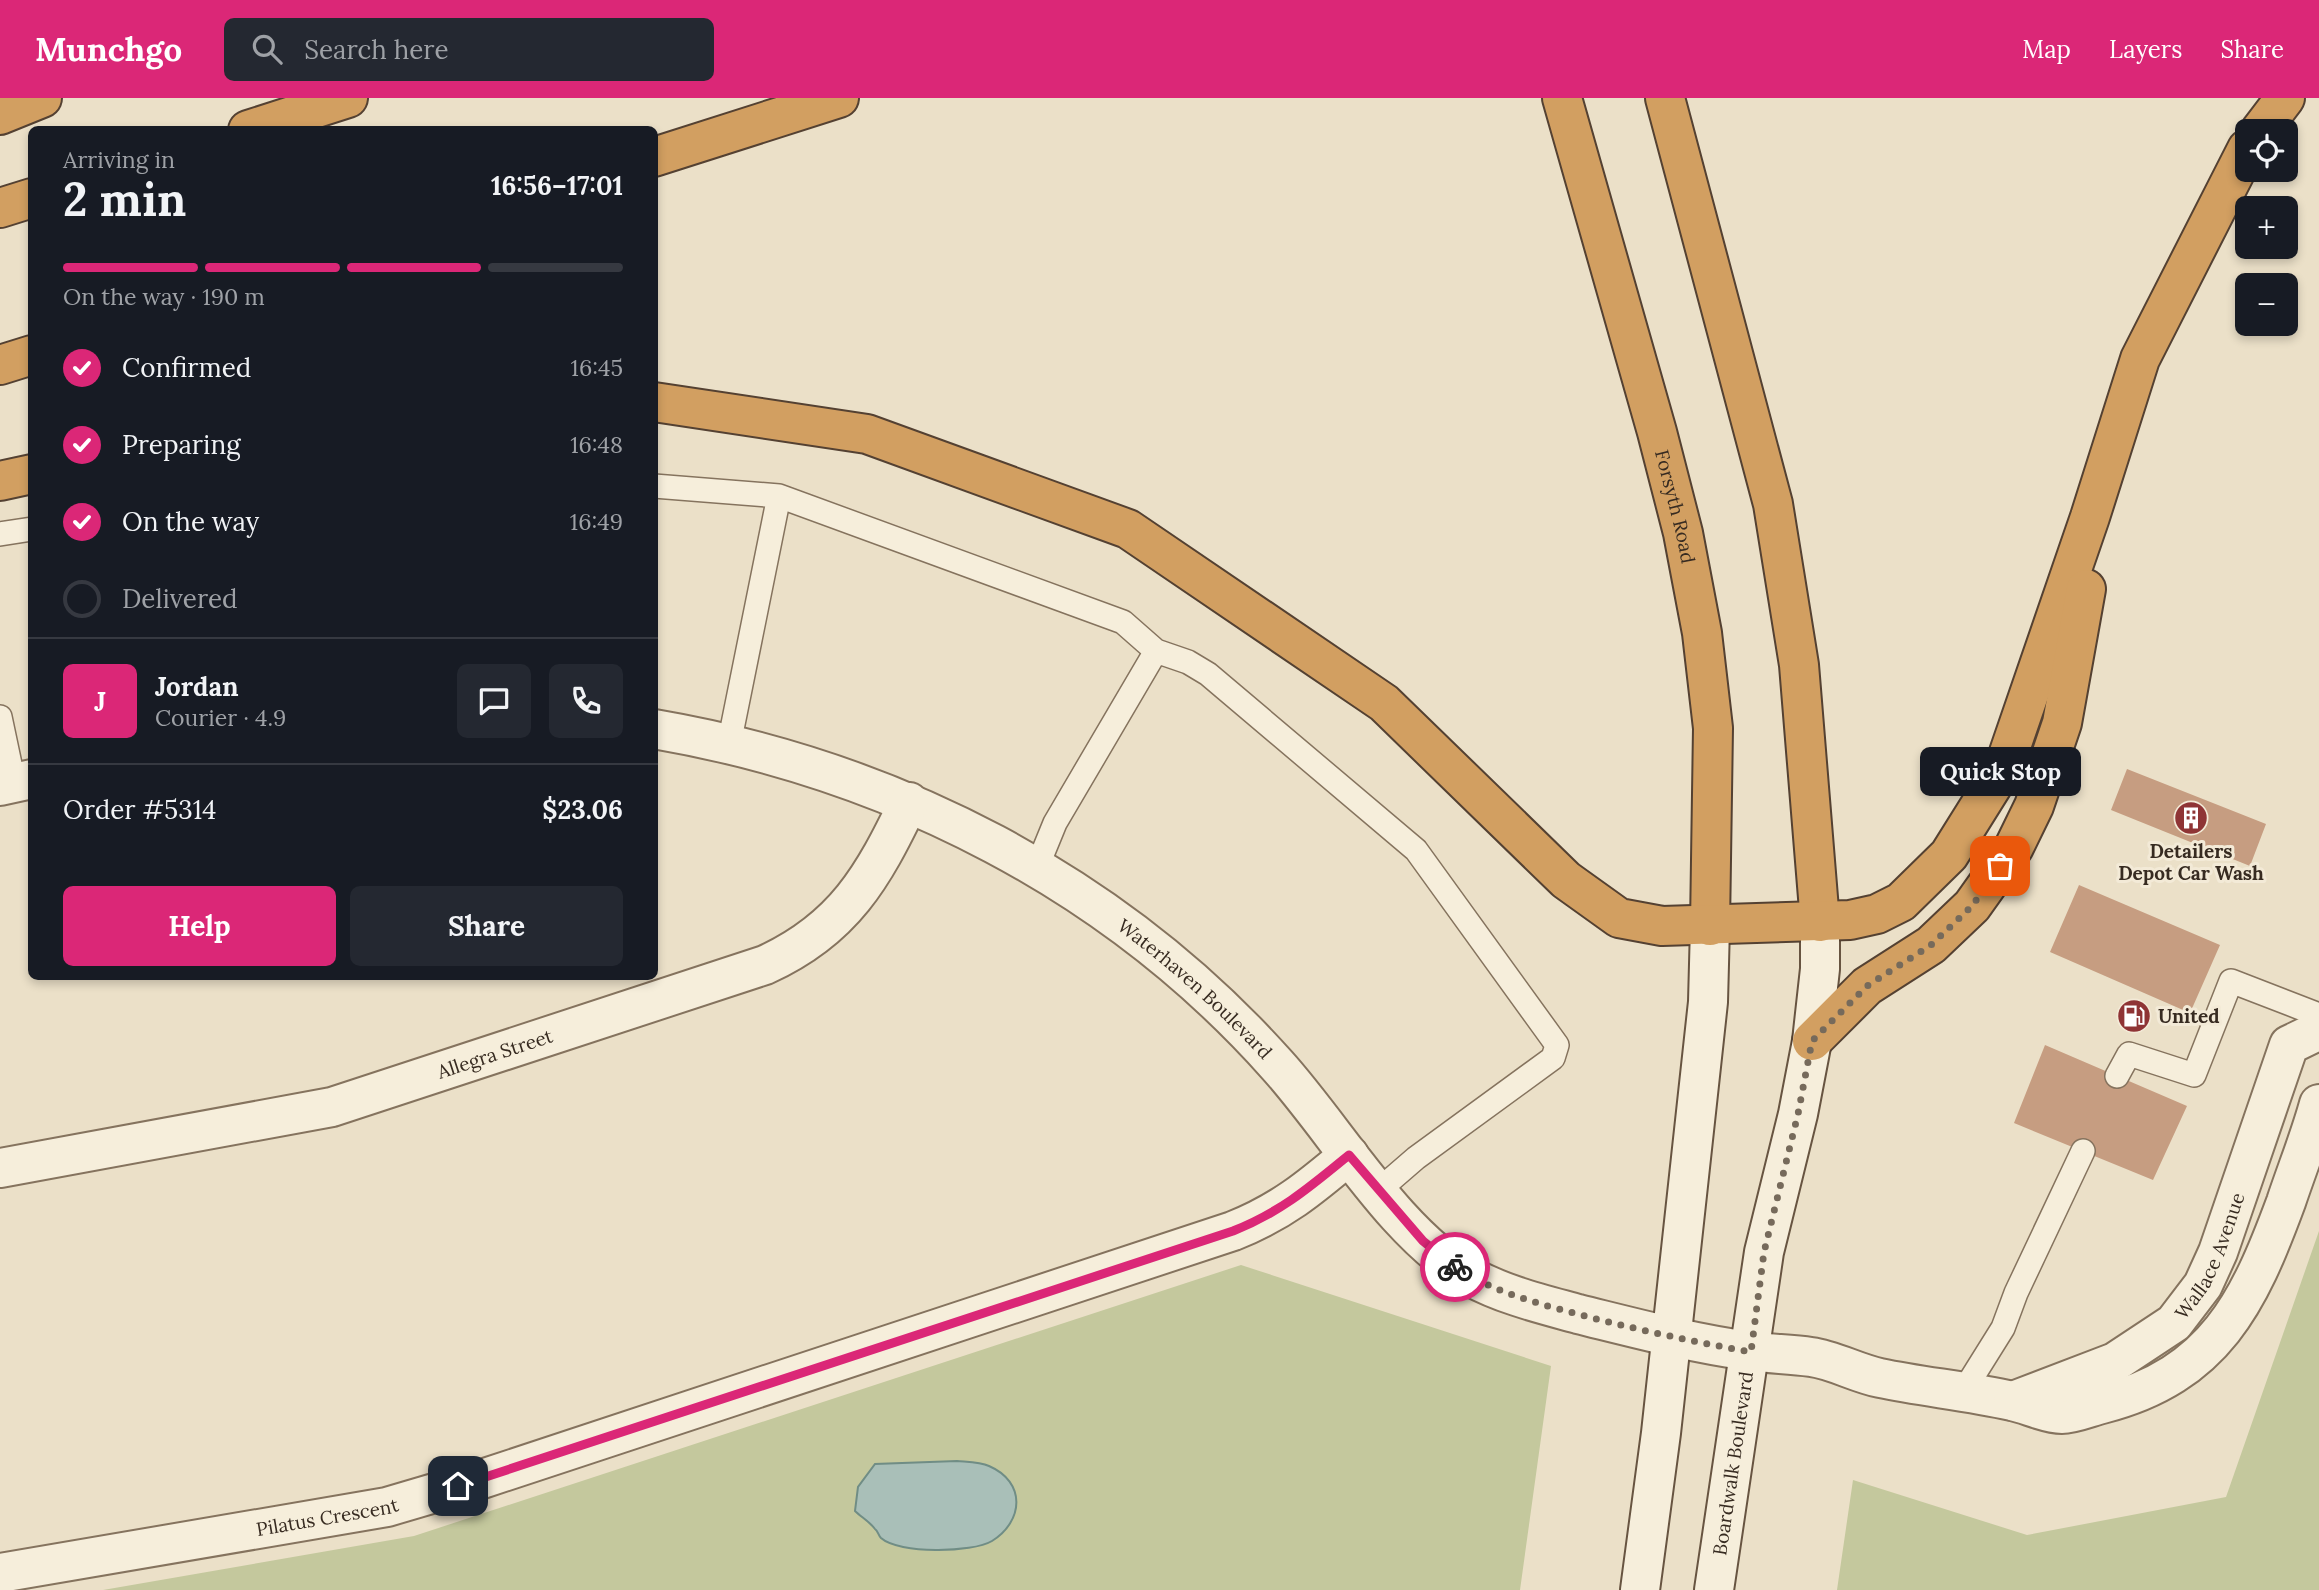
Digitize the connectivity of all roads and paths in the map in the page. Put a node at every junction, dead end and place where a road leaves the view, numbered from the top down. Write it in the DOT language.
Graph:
graph roads {
  1 [pos="42,98"];
  2 [pos="348,98"];
  3 [pos="839,98"];
  4 [pos="1562,98"];
  5 [pos="1665,98"];
  6 [pos="2286,98"];
  7 [pos="0,115"];
  8 [pos="2269,119"];
  9 [pos="260,126"];
  10 [pos="658,156"];
  11 [pos="2235,173"];
  12 [pos="28,199"];
  13 [pos="0,208"];
  14 [pos="28,356"];
  15 [pos="0,366"];
  16 [pos="658,403"];
  17 [pos="28,475"];
  18 [pos="0,481"];
  19 [pos="658,486"];
  20 [pos="779,496"];
  21 [pos="2090,517"];
  22 [pos="28,530"];
  23 [pos="0,534"];
  24 [pos="1156,651"];
  25 [pos="0,717"];
  26 [pos="658,730"];
  27 [pos="729,744"];
  28 [pos="15,783"];
  29 [pos="909,802"];
  30 [pos="1037,867"];
  31 [pos="1820,922"];
  32 [pos="1710,926"];
  33 [pos="2319,1027"];
  34 [pos="1812,1041"];
  35 [pos="2117,1076"];
  36 [pos="2319,1104"];
  37 [pos="2083,1151"];
  38 [pos="1349,1155"];
  39 [pos="0,1168"];
  40 [pos="1379,1190"];
  41 [pos="1670,1338"];
  42 [pos="1751,1352"];
  43 [pos="1963,1392"];
  44 [pos="2013,1401"];
  45 [pos="0,1573"];
  46 [pos="1640,1590"];
  47 [pos="1714,1590"];
  1 -- 7 [label="highway"];
  2 -- 9 [label="highway"];
  3 -- 10 [label="highway"];
  4 -- 32 [label="highway, Forsyth Road"];
  5 -- 31 [label="highway"];
  6 -- 8 [label="highway"];
  11 -- 21 [label="highway"];
  12 -- 13 [label="highway"];
  14 -- 15 [label="highway"];
  16 -- 32 [label="highway"];
  17 -- 18 [label="highway"];
  19 -- 20 [label="lane"];
  20 -- 24 [label="lane"];
  20 -- 27 [label="lane"];
  21 -- 31 [label="highway"];
  21 -- 34 [label="highway"];
  22 -- 23 [label="lane"];
  24 -- 30 [label="lane"];
  24 -- 40 [label="lane"];
  25 -- 28 [label="lane"];
  26 -- 27 [label="street, Waterhaven Boulevard"];
  27 -- 29 [label="street, Waterhaven Boulevard"];
  29 -- 30 [label="street, Waterhaven Boulevard"];
  29 -- 39 [label="street, Allegra Street"];
  30 -- 38 [label="street, Waterhaven Boulevard"];
  31 -- 32 [label="highway"];
  31 -- 34 [label="street, Boardwalk Boulevard"];
  32 -- 41 [label="street"];
  33 -- 35 [label="lane"];
  33 -- 44 [label="street, Wallace Avenue"];
  34 -- 42 [label="street, Boardwalk Boulevard"];
  36 -- 44 [label="street"];
  37 -- 43 [label="lane"];
  38 -- 40 [label="street, Waterhaven Boulevard"];
  38 -- 45 [label="street, Pilatus Crescent"];
  40 -- 41 [label="street, Waterhaven Boulevard"];
  41 -- 42 [label="street"];
  41 -- 46 [label="street"];
  42 -- 43 [label="street"];
  42 -- 47 [label="street, Boardwalk Boulevard"];
  43 -- 44 [label="street"];
}
